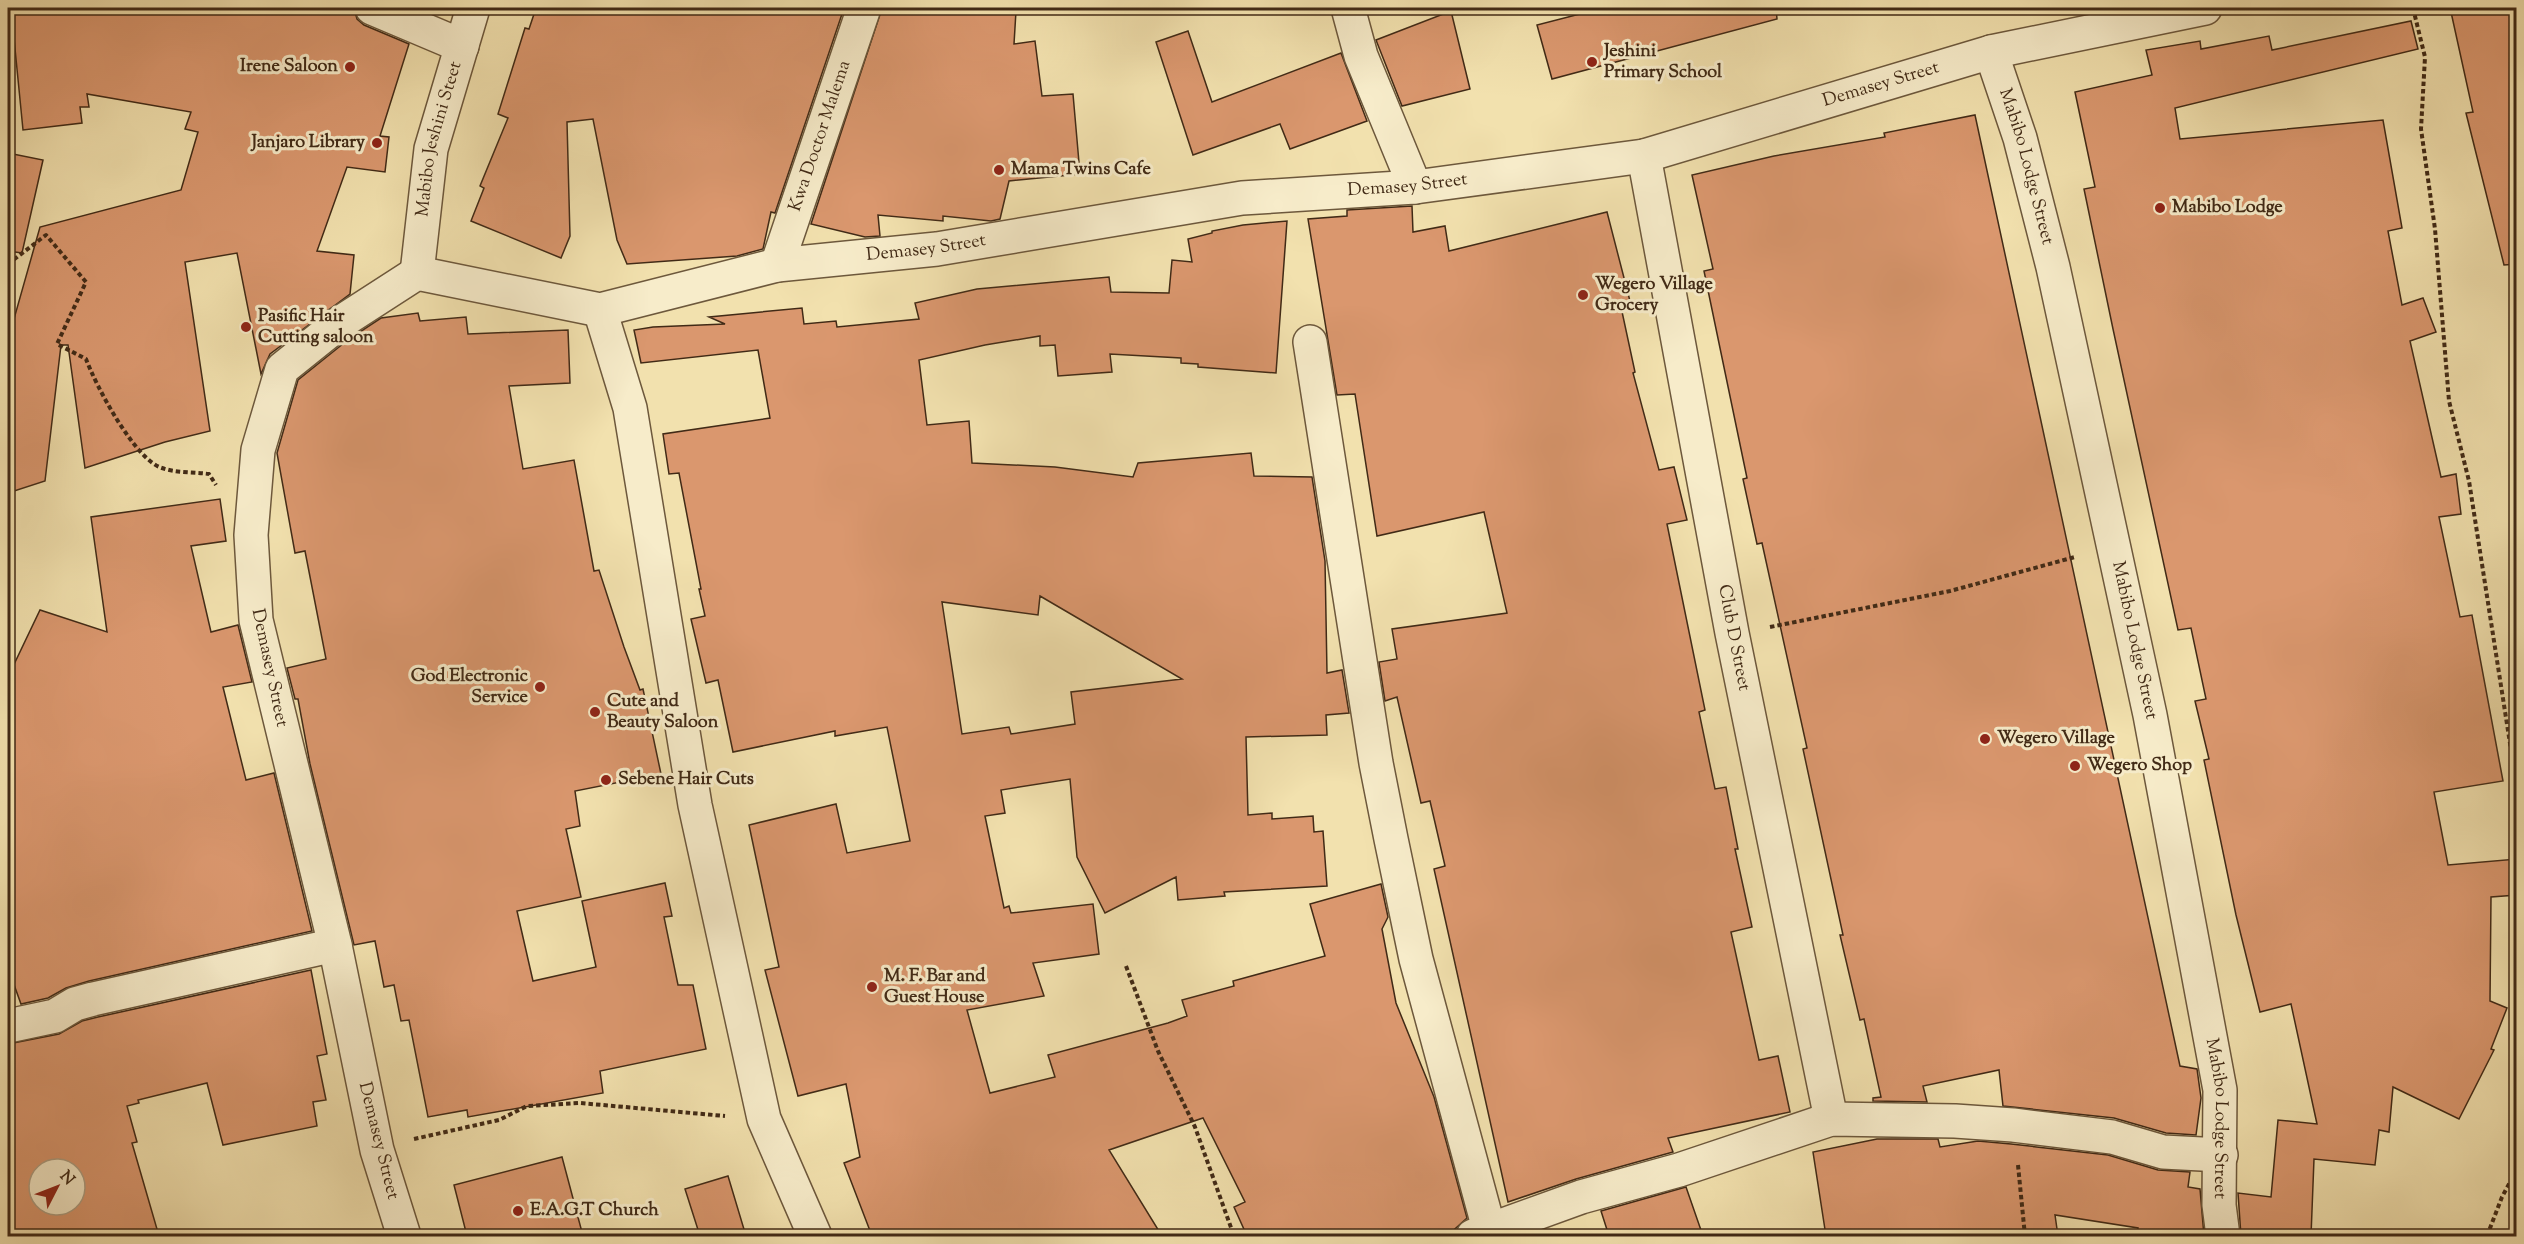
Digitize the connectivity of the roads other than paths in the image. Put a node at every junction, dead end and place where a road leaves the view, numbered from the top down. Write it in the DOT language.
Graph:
graph roads {
  1 [pos="372,8"];
  2 [pos="473,8"];
  3 [pos="864,8"];
  4 [pos="1348,8"];
  5 [pos="2205,8"];
  6 [pos="462,46"];
  7 [pos="1991,52"];
  8 [pos="1644,156"];
  9 [pos="1415,187"];
  10 [pos="777,265"];
  11 [pos="417,273"];
  12 [pos="600,310"];
  13 [pos="1310,342"];
  14 [pos="335,945"];
  15 [pos="8,1026"];
  16 [pos="1831,1119"];
  17 [pos="2221,1155"];
  18 [pos="1481,1233"];
  19 [pos="404,1236"];
  20 [pos="816,1236"];
  21 [pos="2223,1236"];
  1 -- 6 [label="street"];
  2 -- 6 [label="street, Mabibo Jeshini Steet"];
  3 -- 10 [label="street, Kwa Doctor Malema"];
  4 -- 9 [label="street"];
  5 -- 7 [label="street, Demasey Street"];
  6 -- 11 [label="street, Mabibo Jeshini Steet"];
  7 -- 8 [label="street, Demasey Street"];
  7 -- 17 [label="street, Mabibo Lodge Street"];
  8 -- 9 [label="street, Demasey Street"];
  8 -- 16 [label="street, Club D Street"];
  9 -- 10 [label="street, Demasey Street"];
  10 -- 12 [label="street, Demasey Street"];
  11 -- 12 [label="street, Demasey Street"];
  11 -- 14 [label="street, Demasey Street"];
  12 -- 20 [label="street"];
  13 -- 18 [label="street"];
  14 -- 15 [label="street"];
  14 -- 19 [label="street, Demasey Street"];
  16 -- 17 [label="street"];
  16 -- 18 [label="street"];
  17 -- 21 [label="street, Mabibo Lodge Street"];
}
